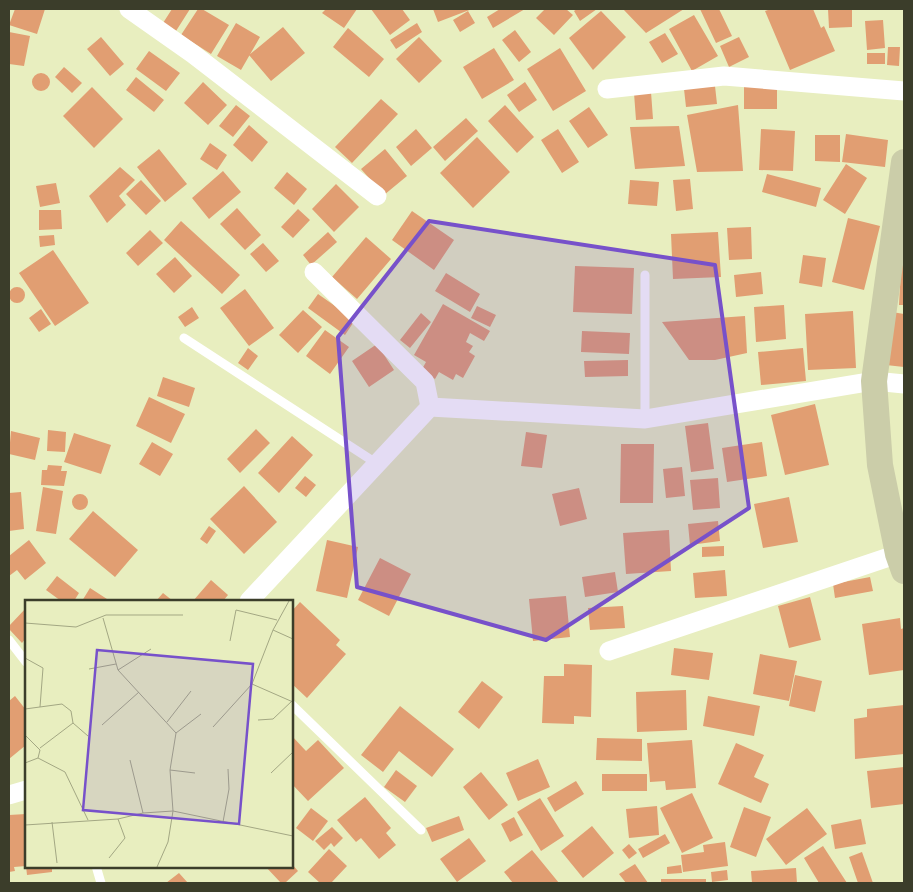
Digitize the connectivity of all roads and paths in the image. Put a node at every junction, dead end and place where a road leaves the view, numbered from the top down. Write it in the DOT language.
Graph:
graph roads {
  1 [pos="129,9"];
  2 [pos="607,89"];
  3 [pos="904,91"];
  4 [pos="904,162"];
  5 [pos="377,196"];
  6 [pos="314,272"];
  7 [pos="645,275"];
  8 [pos="184,338"];
  9 [pos="874,381"];
  10 [pos="904,384"];
  11 [pos="430,407"];
  12 [pos="645,418"];
  13 [pos="376,462"];
  14 [pos="901,562"];
  15 [pos="250,600"];
  16 [pos="9,640"];
  17 [pos="609,651"];
  18 [pos="25,661"];
  19 [pos="292,705"];
  20 [pos="25,790"];
  21 [pos="9,795"];
  22 [pos="421,830"];
  23 [pos="96,867"];
  24 [pos="100,883"];
  1 -- 5 [label="street"];
  2 -- 3 [label="street"];
  4 -- 9 [label="street"];
  6 -- 11 [label="street"];
  7 -- 12 [label="lane"];
  8 -- 13 [label="lane"];
  9 -- 10 [label="street"];
  9 -- 12 [label="street"];
  9 -- 14 [label="street"];
  11 -- 12 [label="street"];
  11 -- 13 [label="street"];
  13 -- 15 [label="street"];
  14 -- 17 [label="street"];
  16 -- 18 [label="lane"];
  19 -- 22 [label="lane"];
  20 -- 21 [label="street"];
  23 -- 24 [label="lane"];
}
